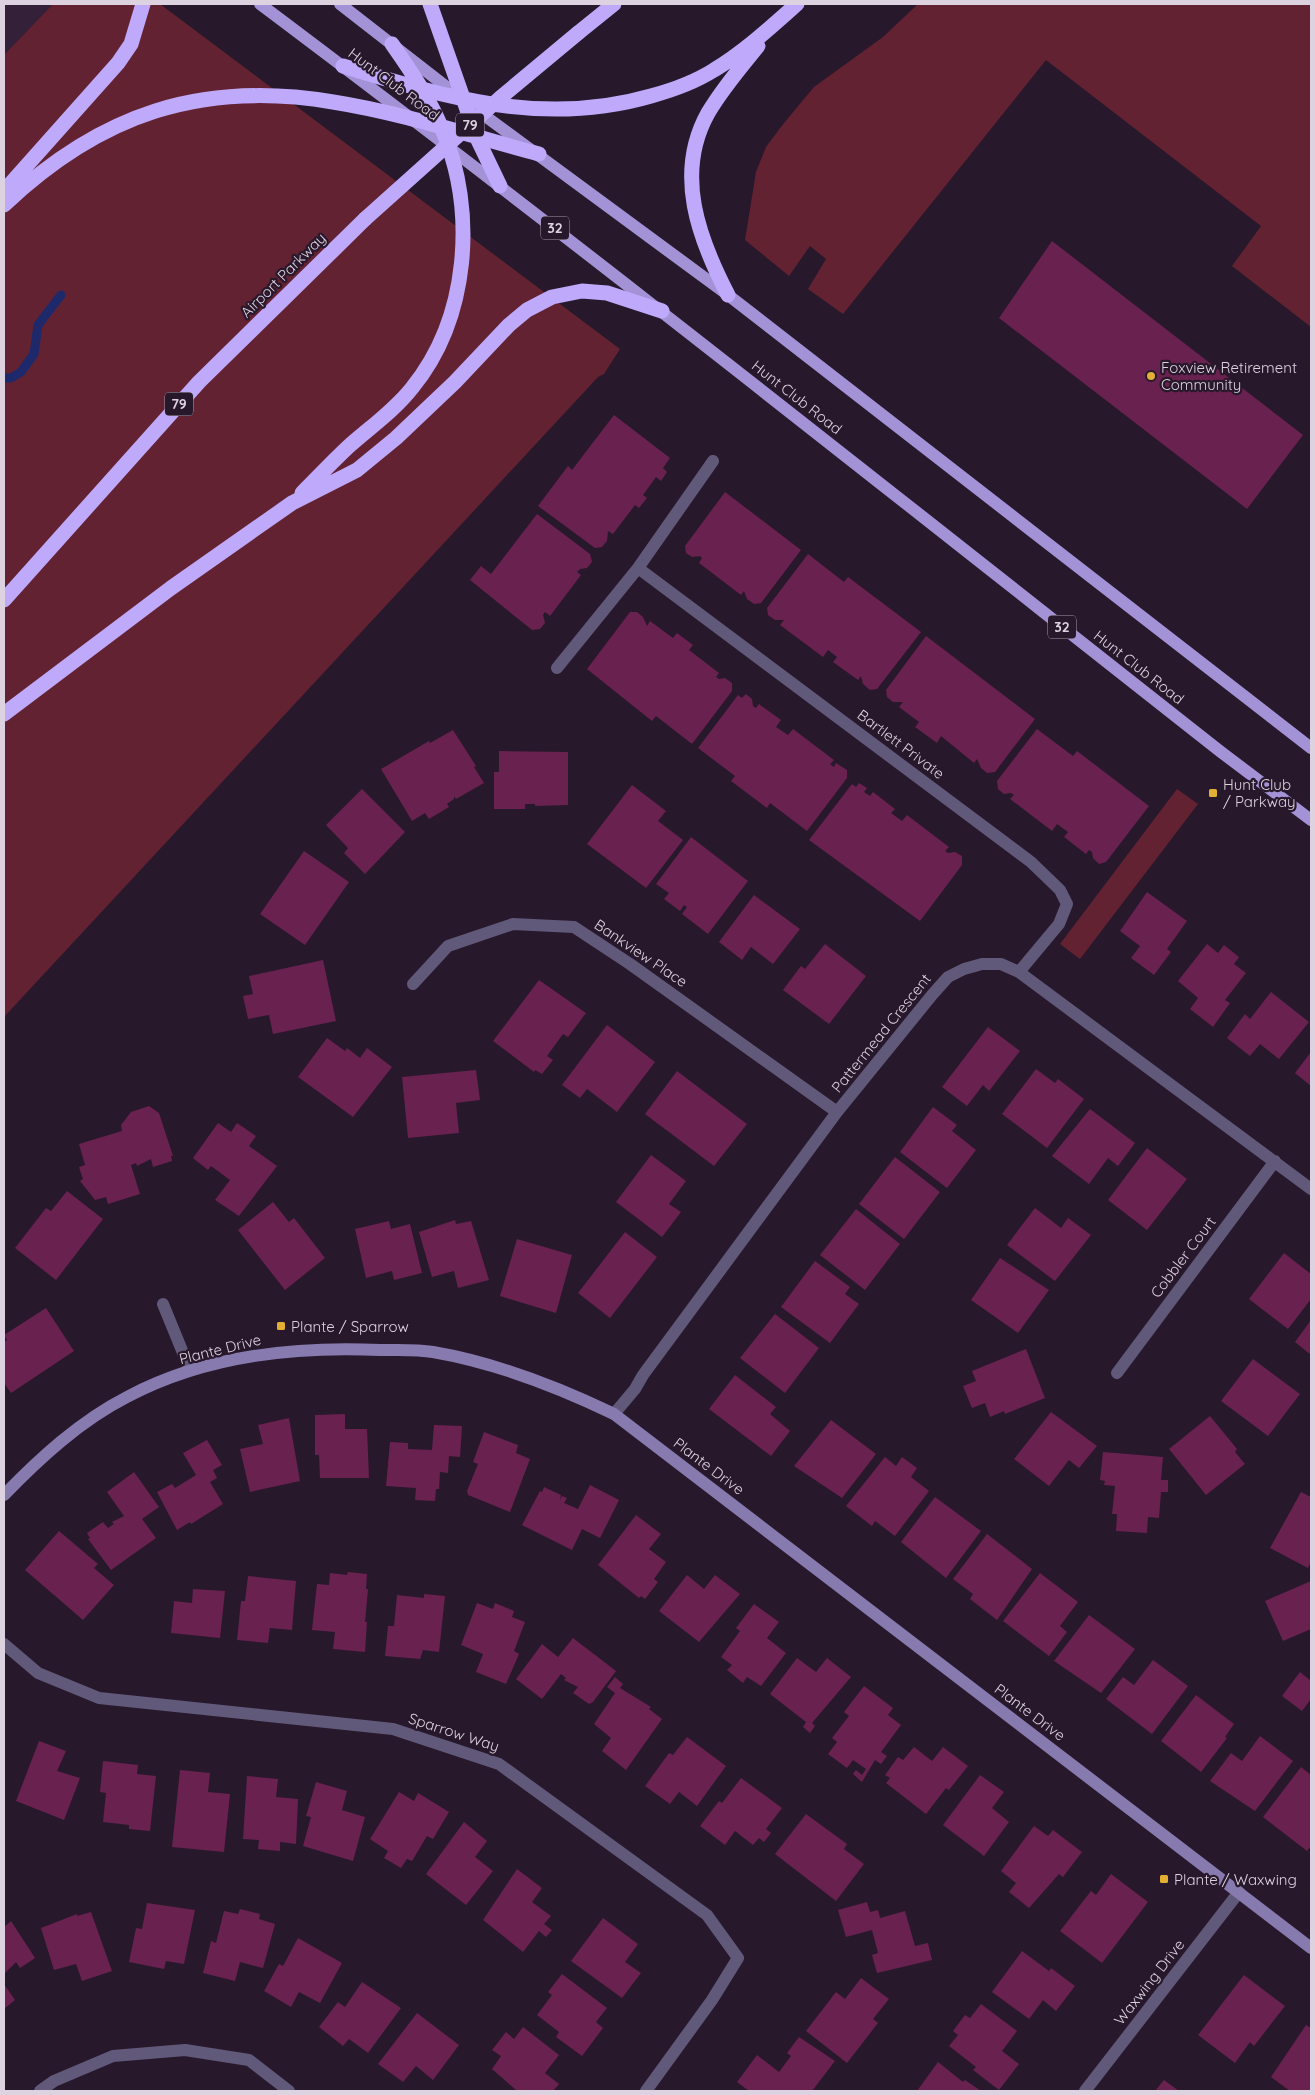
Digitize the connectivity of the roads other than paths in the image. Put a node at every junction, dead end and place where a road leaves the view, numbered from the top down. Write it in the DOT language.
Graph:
graph roads {
  1 [pos="143,4"];
  2 [pos="260,4"];
  3 [pos="340,4"];
  4 [pos="430,4"];
  5 [pos="614,4"];
  6 [pos="796,4"];
  7 [pos="776,23"];
  8 [pos="392,44"];
  9 [pos="344,66"];
  10 [pos="424,90"];
  11 [pos="462,99"];
  12 [pos="415,120"];
  13 [pos="442,129"];
  14 [pos="477,138"];
  15 [pos="448,145"];
  16 [pos="539,154"];
  17 [pos="500,186"];
  18 [pos="4,191"];
  19 [pos="4,205"];
  20 [pos="728,295"];
  21 [pos="662,311"];
  22 [pos="713,461"];
  23 [pos="292,503"];
  24 [pos="638,568"];
  25 [pos="4,600"];
  26 [pos="557,668"];
  27 [pos="4,714"];
  28 [pos="1311,748"];
  29 [pos="1311,820"];
  30 [pos="1019,972"];
  31 [pos="413,984"];
  32 [pos="837,1112"];
  33 [pos="1275,1161"];
  34 [pos="1311,1189"];
  35 [pos="163,1304"];
  36 [pos="190,1370"];
  37 [pos="1117,1373"];
  38 [pos="614,1414"];
  39 [pos="4,1496"];
  40 [pos="4,1644"];
  41 [pos="1239,1892"];
  42 [pos="1311,1948"];
  43 [pos="40,2091"];
  44 [pos="289,2091"];
  45 [pos="646,2091"];
  46 [pos="1085,2091"];
  1 -- 18 [label="highway"];
  2 -- 9 [label="main road, Hunt Club Road / 32"];
  3 -- 8 [label="main road, Hunt Club Road"];
  4 -- 11 [label="highway"];
  5 -- 25 [label="highway, Airport Parkway / 79, bridge"];
  6 -- 7 [label="highway"];
  7 -- 11 [label="highway"];
  7 -- 20 [label="highway"];
  8 -- 10 [label="highway"];
  8 -- 11 [label="main road, Hunt Club Road"];
  9 -- 10 [label="highway"];
  9 -- 12 [label="main road, Hunt Club Road / 32"];
  10 -- 11 [label="highway"];
  10 -- 13 [label="highway"];
  11 -- 14 [label="highway"];
  11 -- 16 [label="main road, Hunt Club Road"];
  12 -- 13 [label="highway"];
  12 -- 15 [label="main road, Hunt Club Road / 32"];
  12 -- 19 [label="highway"];
  13 -- 14 [label="highway"];
  13 -- 15 [label="highway"];
  14 -- 16 [label="highway"];
  14 -- 17 [label="highway"];
  15 -- 17 [label="main road, Hunt Club Road / 32"];
  15 -- 23 [label="highway"];
  16 -- 20 [label="main road, Hunt Club Road"];
  17 -- 21 [label="main road, Hunt Club Road / 32"];
  20 -- 28 [label="main road, Hunt Club Road"];
  21 -- 23 [label="highway"];
  21 -- 29 [label="main road, Hunt Club Road / 32"];
  22 -- 24 [label="street"];
  23 -- 27 [label="highway"];
  24 -- 26 [label="street"];
  24 -- 30 [label="street, Bartlett Private"];
  30 -- 32 [label="street, Pattermead Crescent"];
  30 -- 33 [label="street, Pattermead Crescent"];
  31 -- 32 [label="street, Bankview Place"];
  32 -- 38 [label="street, Pattermead Crescent"];
  33 -- 34 [label="street, Pattermead Crescent"];
  33 -- 37 [label="street, Cobbler Court"];
  35 -- 36 [label="street"];
  36 -- 38 [label="street, Plante Drive"];
  36 -- 39 [label="street, Plante Drive"];
  38 -- 41 [label="street, Plante Drive"];
  40 -- 45 [label="street, Sparrow Way"];
  41 -- 42 [label="street, Plante Drive"];
  41 -- 46 [label="street, Waxwing Drive"];
  43 -- 44 [label="street"];
}
